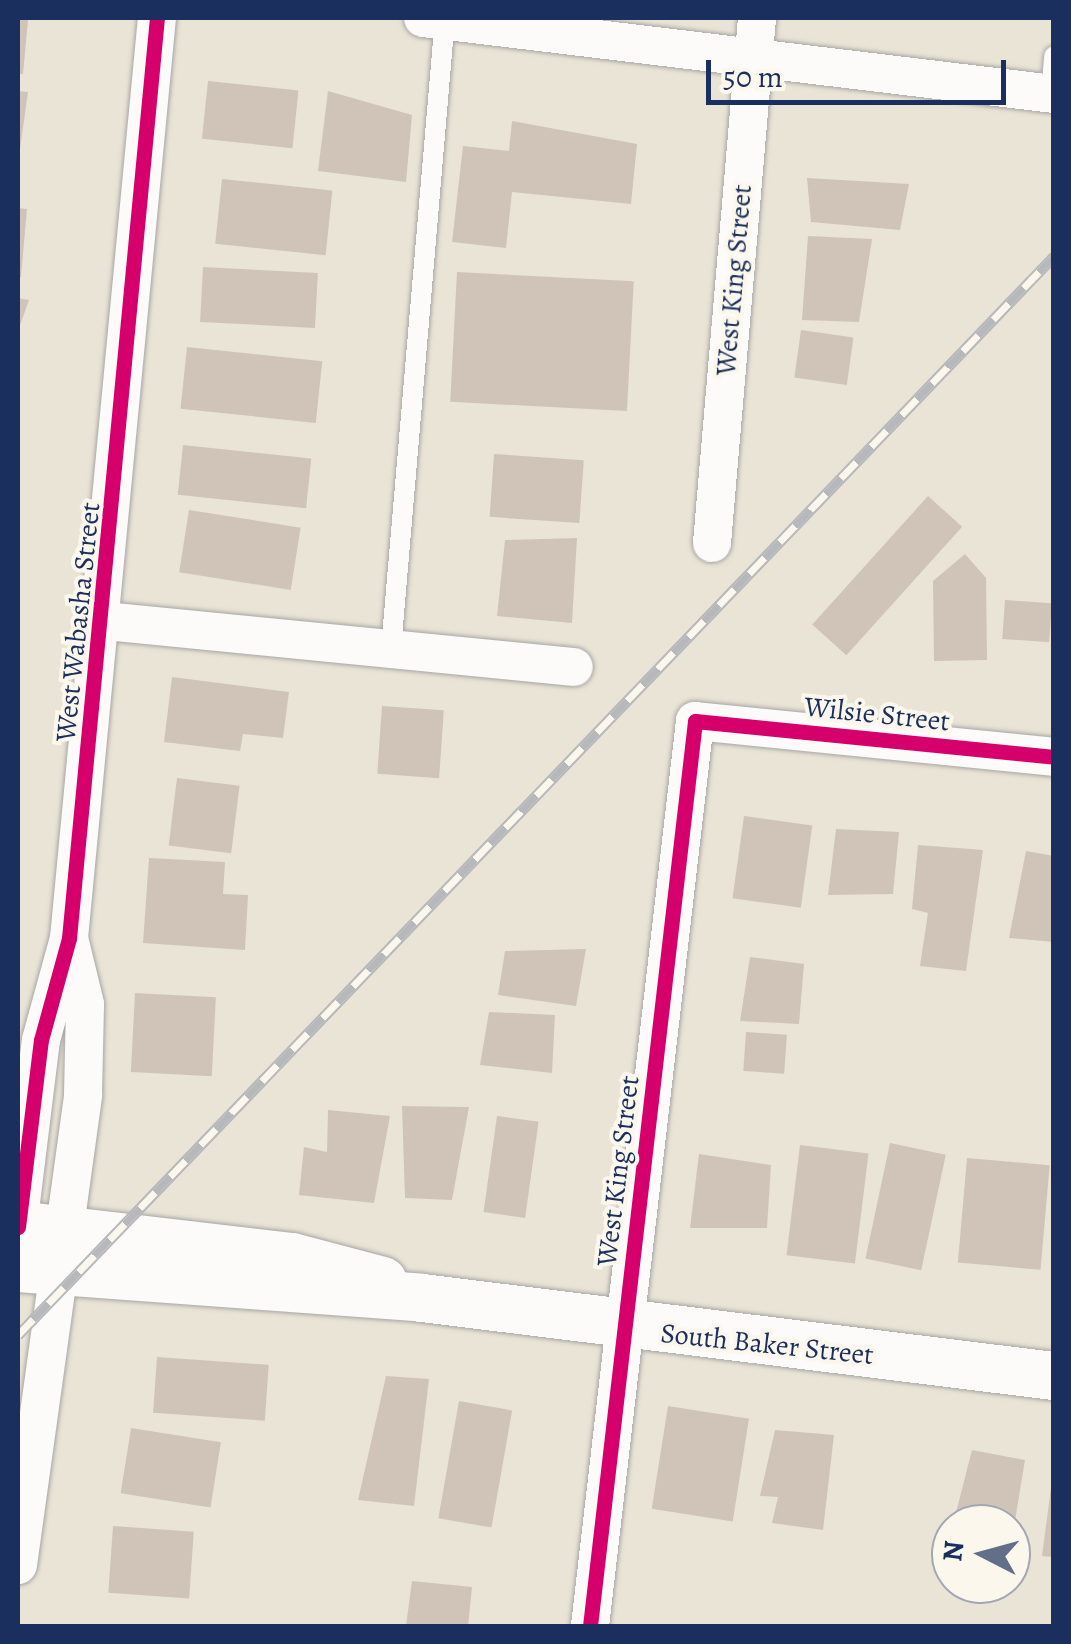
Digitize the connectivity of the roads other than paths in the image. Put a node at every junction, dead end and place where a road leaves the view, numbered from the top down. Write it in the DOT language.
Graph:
graph roads {
  1 [pos="157,18"];
  2 [pos="437,18"];
  3 [pos="756,36"];
  4 [pos="1052,81"];
  5 [pos="712,543"];
  6 [pos="105,620"];
  7 [pos="391,649"];
  8 [pos="574,667"];
  9 [pos="695,721"];
  10 [pos="1054,757"];
  11 [pos="32,1241"];
  12 [pos="626,1330"];
  13 [pos="1054,1376"];
  14 [pos="18,1565"];
  15 [pos="590,1626"];
  1 -- 6 [label="street, West Wabasha Street"];
  2 -- 3 [label="street"];
  2 -- 7 [label="lane"];
  3 -- 4 [label="street"];
  3 -- 5 [label="street, West King Street"];
  6 -- 7 [label="street"];
  6 -- 11 [label="street, West Wabasha Street"];
  7 -- 8 [label="street"];
  9 -- 10 [label="street, Wilsie Street"];
  9 -- 12 [label="street, West King Street"];
  11 -- 12 [label="street, South Baker Street"];
  11 -- 14 [label="street, West Wabasha Street"];
  12 -- 13 [label="street, South Baker Street"];
  12 -- 15 [label="street, West King Street"];
}
